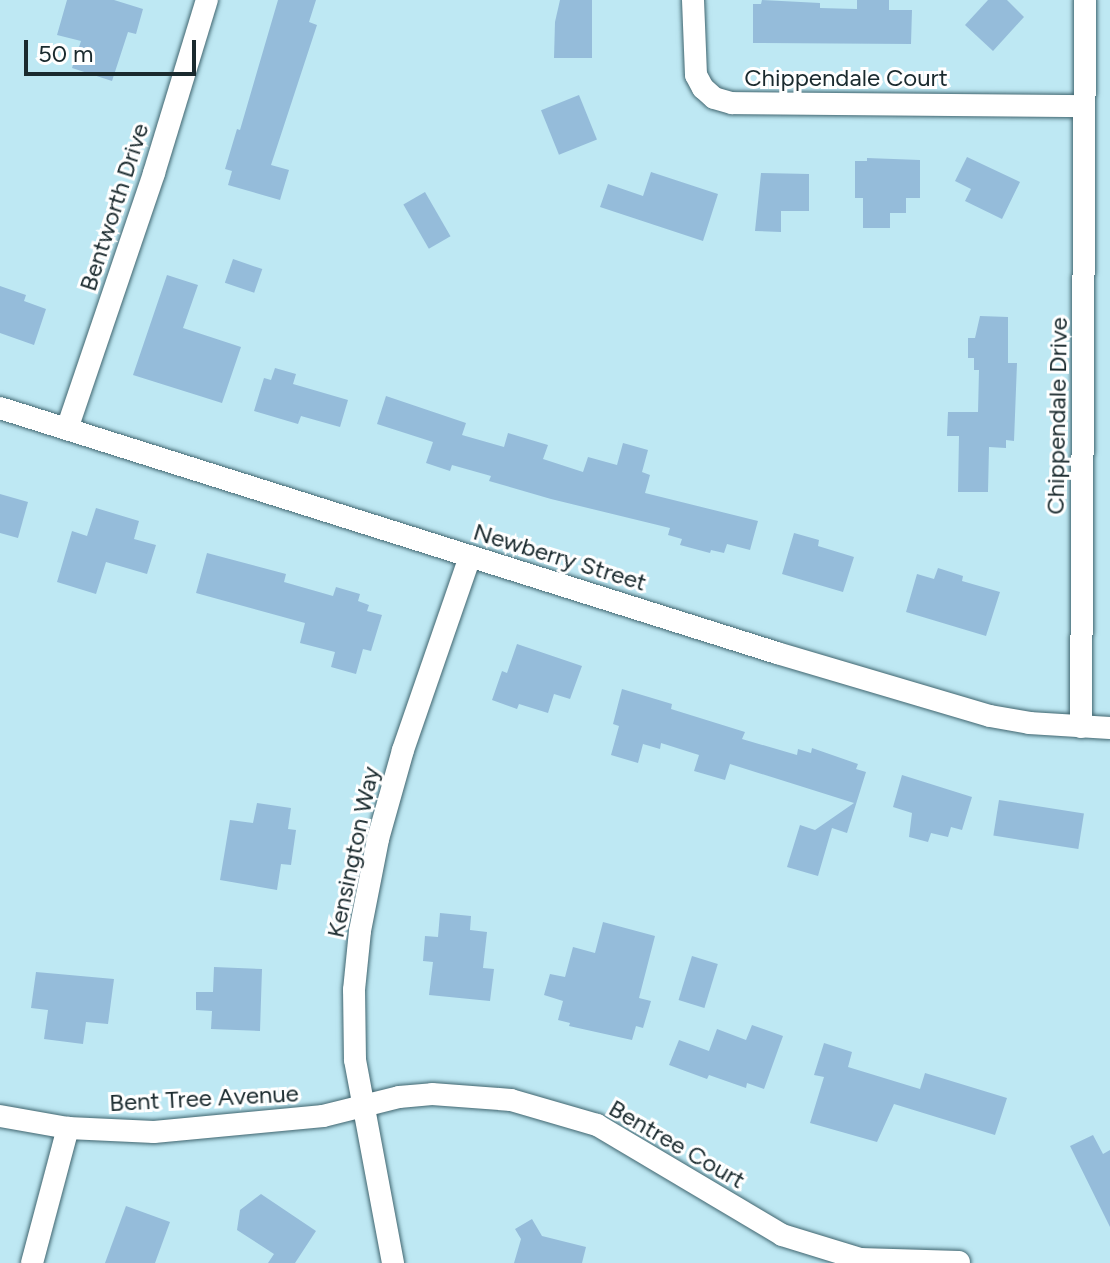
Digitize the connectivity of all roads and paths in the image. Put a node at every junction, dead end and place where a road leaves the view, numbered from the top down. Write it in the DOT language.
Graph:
graph roads {
  1 [pos="207,0"];
  2 [pos="693,0"];
  3 [pos="1085,0"];
  4 [pos="1084,106"];
  5 [pos="0,408"];
  6 [pos="67,429"];
  7 [pos="470,556"];
  8 [pos="1081,727"];
  9 [pos="1110,728"];
  10 [pos="364,1107"];
  11 [pos="0,1116"];
  12 [pos="68,1128"];
  13 [pos="959,1262"];
  14 [pos="32,1263"];
  15 [pos="393,1263"];
  1 -- 6 [label="street, Bentworth Drive"];
  2 -- 4 [label="street, Chippendale Court"];
  3 -- 4 [label="street, Chippendale Drive"];
  4 -- 8 [label="street, Chippendale Drive"];
  5 -- 6 [label="street, Newberry Street"];
  6 -- 7 [label="street, Newberry Street"];
  7 -- 8 [label="street, Newberry Street"];
  7 -- 10 [label="street, Kensington Way"];
  8 -- 9 [label="street, Newberry Street"];
  10 -- 12 [label="street, Bent Tree Avenue"];
  10 -- 13 [label="street, Bentree Court"];
  10 -- 15 [label="street, Kensington Way"];
  11 -- 12 [label="street, Bent Tree Avenue"];
  12 -- 14 [label="street"];
}
